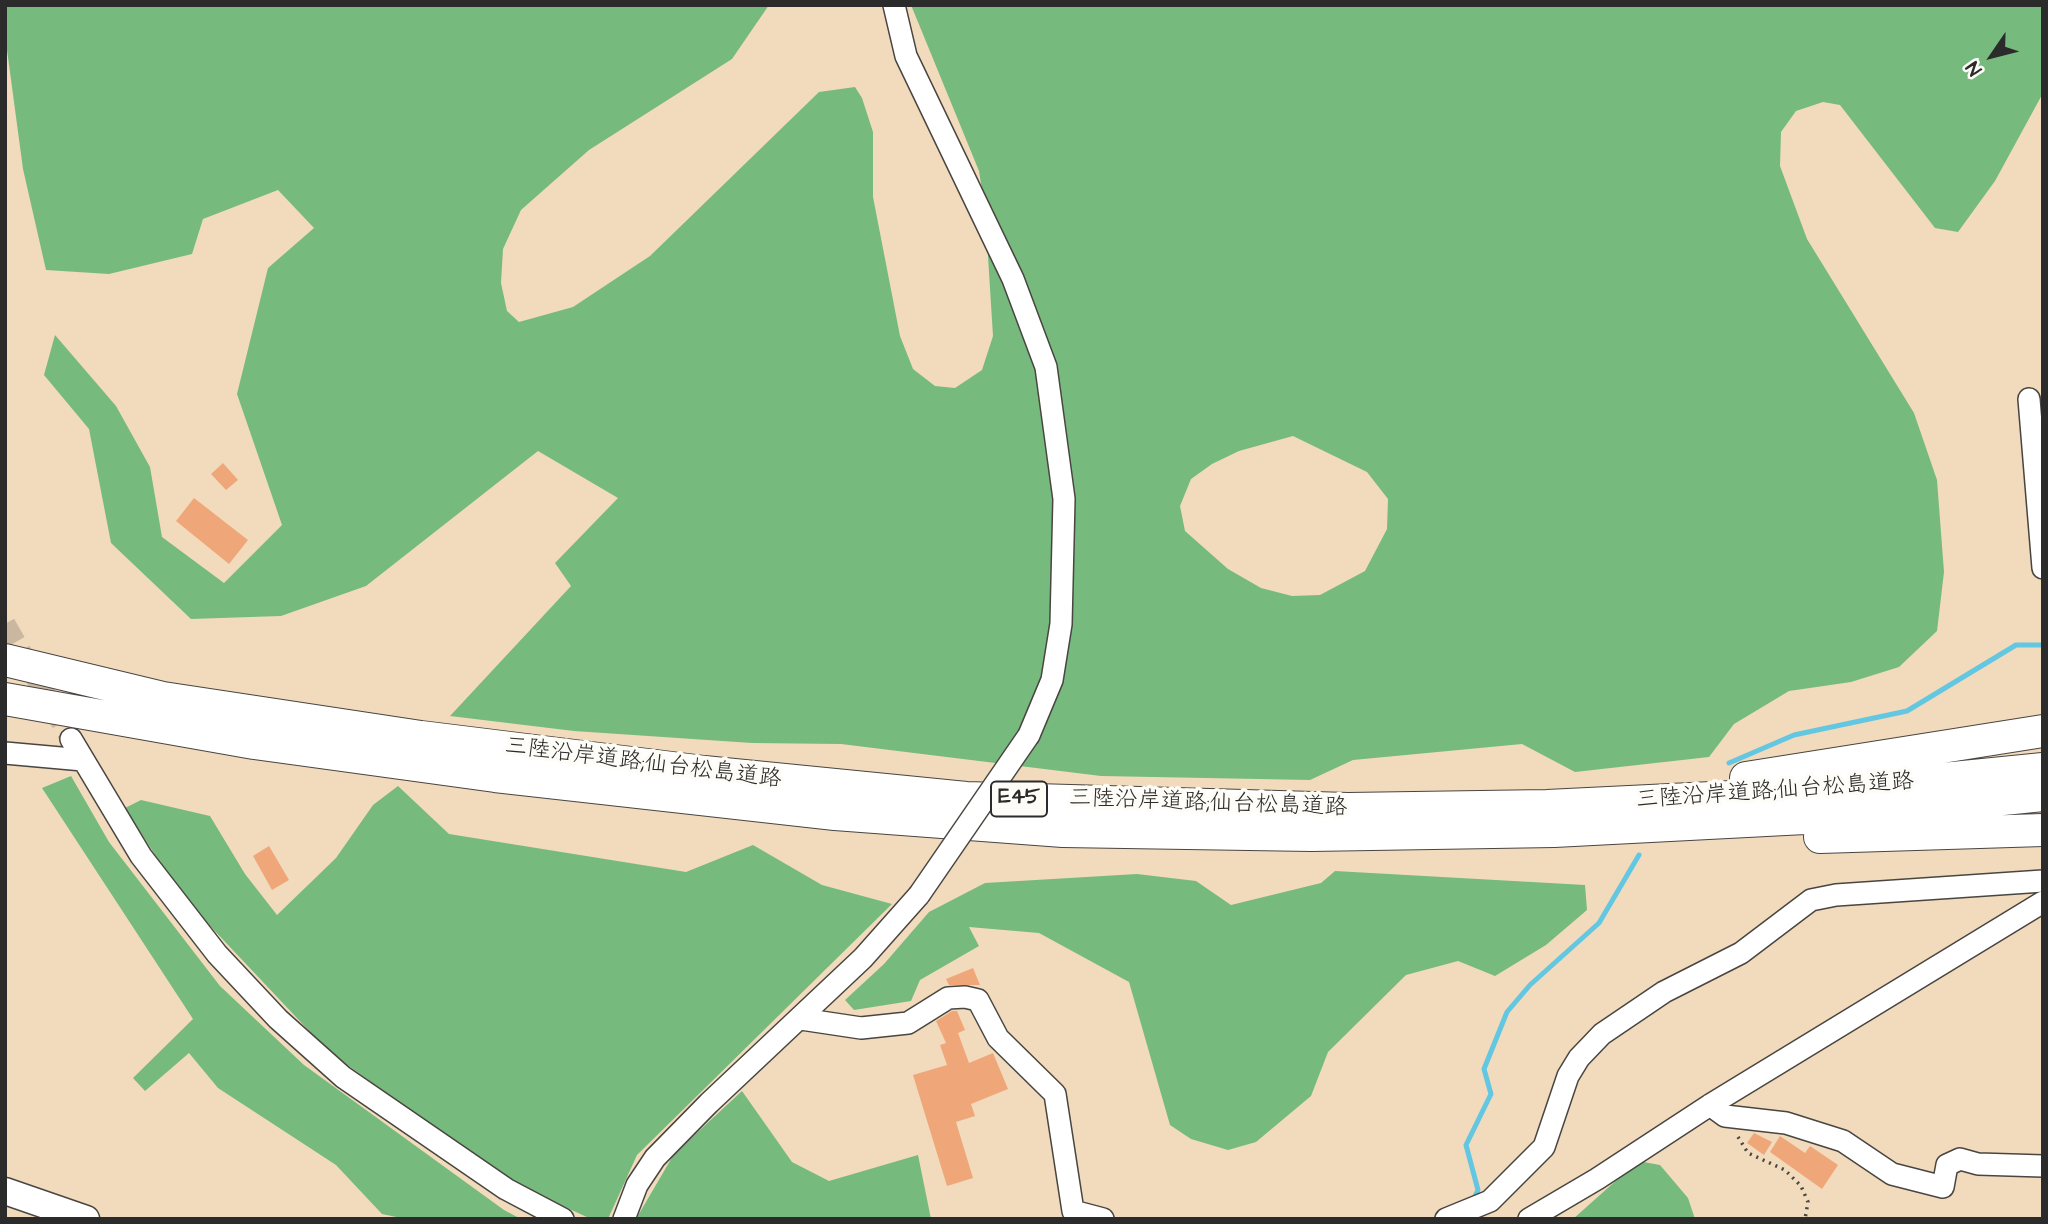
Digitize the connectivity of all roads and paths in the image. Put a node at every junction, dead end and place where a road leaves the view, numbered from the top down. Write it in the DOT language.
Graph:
graph roads {
  1 [pos="894,5"];
  2 [pos="2029,399"];
  3 [pos="2043,568"];
  4 [pos="5,660"];
  5 [pos="5,699"];
  6 [pos="2043,731"];
  7 [pos="71,739"];
  8 [pos="5,753"];
  9 [pos="83,760"];
  10 [pos="2043,769"];
  11 [pos="2043,795"];
  12 [pos="1551,819"];
  13 [pos="2043,830"];
  14 [pos="2043,881"];
  15 [pos="2043,902"];
  16 [pos="801,1019"];
  17 [pos="1717,1110"];
  18 [pos="2043,1166"];
  19 [pos="1597,1179"];
  20 [pos="5,1191"];
  21 [pos="86,1219"];
  22 [pos="563,1219"];
  23 [pos="624,1219"];
  24 [pos="1103,1219"];
  25 [pos="1446,1219"];
  26 [pos="1529,1219"];
  27 [pos="1557,1219"];
  28 [pos="1805,1219"];
  1 -- 16 [label="street, bridge"];
  2 -- 3 [label="street"];
  4 -- 12 [label="highway, 三陸沿岸道路;仙台松島道路 / E45"];
  5 -- 12 [label="highway, 三陸沿岸道路;仙台松島道路 / E45"];
  6 -- 12 [label="highway"];
  7 -- 9 [label="street"];
  8 -- 9 [label="street"];
  9 -- 22 [label="street"];
  10 -- 12 [label="highway, 三陸沿岸道路;仙台松島道路 / E45"];
  11 -- 12 [label="highway, 三陸沿岸道路;仙台松島道路 / E45"];
  12 -- 13 [label="highway"];
  14 -- 25 [label="street"];
  15 -- 17 [label="street"];
  16 -- 23 [label="street"];
  16 -- 24 [label="street"];
  17 -- 18 [label="street"];
  17 -- 19 [label="street"];
  17 -- 28 [label="path"];
  19 -- 26 [label="street"];
  19 -- 27 [label="street"];
  20 -- 21 [label="main road"];
}
